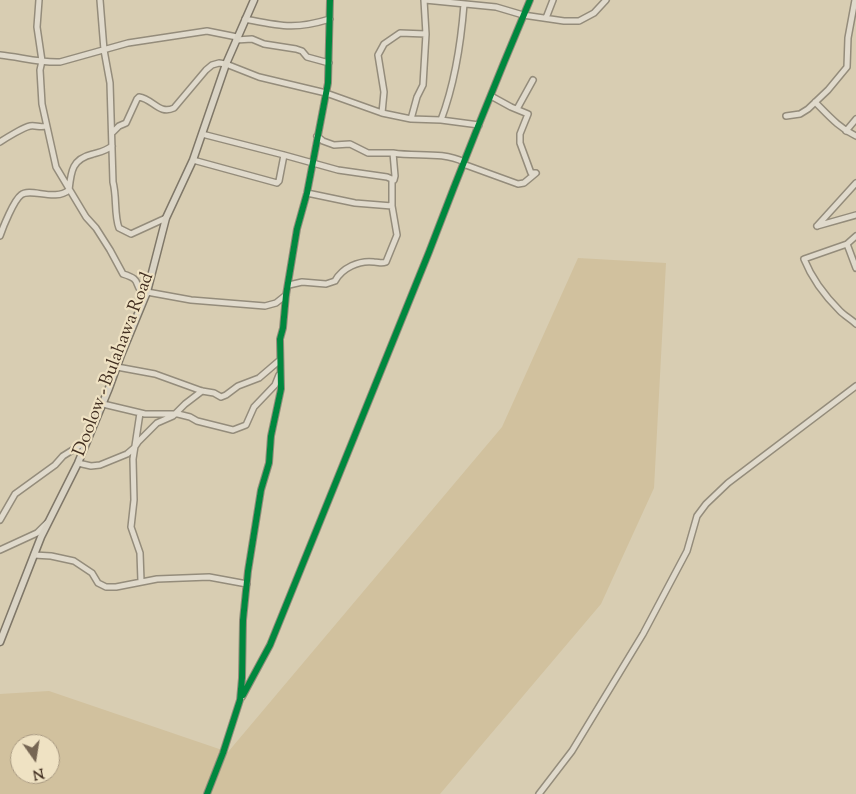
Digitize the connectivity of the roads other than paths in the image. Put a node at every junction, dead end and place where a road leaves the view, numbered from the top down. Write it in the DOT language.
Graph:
graph roads {
  1 [pos="39,0"];
  2 [pos="100,0"];
  3 [pos="254,0"];
  4 [pos="330,0"];
  5 [pos="424,0"];
  6 [pos="530,0"];
  7 [pos="553,0"];
  8 [pos="606,0"];
  9 [pos="854,0"];
  10 [pos="439,1"];
  11 [pos="464,4"];
  12 [pos="523,15"];
  13 [pos="546,18"];
  14 [pos="245,19"];
  15 [pos="330,19"];
  16 [pos="426,34"];
  17 [pos="236,38"];
  18 [pos="104,50"];
  19 [pos="0,56"];
  20 [pos="42,61"];
  21 [pos="329,63"];
  22 [pos="226,64"];
  23 [pos="533,80"];
  24 [pos="326,92"];
  25 [pos="491,96"];
  26 [pos="815,102"];
  27 [pos="517,109"];
  28 [pos="382,113"];
  29 [pos="786,116"];
  30 [pos="856,118"];
  31 [pos="411,119"];
  32 [pos="440,120"];
  33 [pos="46,126"];
  34 [pos="479,126"];
  35 [pos="846,131"];
  36 [pos="113,132"];
  37 [pos="202,134"];
  38 [pos="318,136"];
  39 [pos="856,136"];
  40 [pos="0,142"];
  41 [pos="112,146"];
  42 [pos="393,153"];
  43 [pos="284,154"];
  44 [pos="193,160"];
  45 [pos="312,163"];
  46 [pos="463,163"];
  47 [pos="392,180"];
  48 [pos="856,183"];
  49 [pos="69,190"];
  50 [pos="307,193"];
  51 [pos="392,206"];
  52 [pos="856,215"];
  53 [pos="166,218"];
  54 [pos="0,236"];
  55 [pos="856,236"];
  56 [pos="847,244"];
  57 [pos="856,268"];
  58 [pos="289,285"];
  59 [pos="146,294"];
  60 [pos="286,295"];
  61 [pos="856,324"];
  62 [pos="280,360"];
  63 [pos="117,367"];
  64 [pos="280,373"];
  65 [pos="856,386"];
  66 [pos="202,390"];
  67 [pos="103,404"];
  68 [pos="140,413"];
  69 [pos="176,414"];
  70 [pos="88,440"];
  71 [pos="134,448"];
  72 [pos="78,463"];
  73 [pos="51,519"];
  74 [pos="0,520"];
  75 [pos="0,550"];
  76 [pos="34,555"];
  77 [pos="142,582"];
  78 [pos="247,584"];
  79 [pos="0,642"];
  80 [pos="240,700"];
  81 [pos="207,794"];
  82 [pos="538,794"];
  1 -- 20 [label="street"];
  2 -- 18 [label="street"];
  3 -- 14 [label="main road, Doolow - Bulahawa Road"];
  4 -- 15 [label="street"];
  5 -- 10 [label="street"];
  5 -- 16 [label="street"];
  6 -- 12 [label="street"];
  7 -- 13 [label="street"];
  8 -- 13 [label="street"];
  9 -- 26 [label="street"];
  10 -- 11 [label="street"];
  11 -- 12 [label="street"];
  11 -- 32 [label="street"];
  12 -- 13 [label="street"];
  12 -- 25 [label="street"];
  14 -- 15 [label="street"];
  14 -- 17 [label="main road, Doolow - Bulahawa Road"];
  15 -- 21 [label="street"];
  16 -- 28 [label="street"];
  16 -- 31 [label="street"];
  17 -- 18 [label="street"];
  17 -- 21 [label="street"];
  17 -- 22 [label="main road, Doolow - Bulahawa Road"];
  18 -- 20 [label="street"];
  18 -- 36 [label="street"];
  19 -- 20 [label="street"];
  20 -- 33 [label="street"];
  21 -- 24 [label="street"];
  22 -- 24 [label="street"];
  22 -- 36 [label="street"];
  22 -- 37 [label="main road, Doolow - Bulahawa Road"];
  23 -- 27 [label="street"];
  24 -- 28 [label="street"];
  24 -- 38 [label="street"];
  25 -- 27 [label="street"];
  25 -- 34 [label="street"];
  26 -- 29 [label="street"];
  26 -- 35 [label="street"];
  27 -- 46 [label="street"];
  28 -- 31 [label="street"];
  30 -- 35 [label="street"];
  31 -- 32 [label="street"];
  32 -- 34 [label="street"];
  33 -- 40 [label="street"];
  33 -- 49 [label="street"];
  34 -- 46 [label="street"];
  35 -- 39 [label="street"];
  36 -- 41 [label="street"];
  37 -- 43 [label="street"];
  37 -- 44 [label="main road, Doolow - Bulahawa Road"];
  38 -- 42 [label="street"];
  38 -- 45 [label="street"];
  41 -- 49 [label="street"];
  41 -- 53 [label="street"];
  42 -- 46 [label="street"];
  42 -- 47 [label="street"];
  43 -- 44 [label="street"];
  43 -- 45 [label="street"];
  44 -- 53 [label="main road, Doolow - Bulahawa Road"];
  45 -- 47 [label="street"];
  45 -- 50 [label="street"];
  46 -- 80 [label="street"];
  47 -- 51 [label="street"];
  48 -- 52 [label="street"];
  49 -- 54 [label="street"];
  49 -- 59 [label="street"];
  50 -- 51 [label="street"];
  50 -- 58 [label="street"];
  51 -- 58 [label="street"];
  53 -- 59 [label="main road, Doolow - Bulahawa Road"];
  55 -- 56 [label="street"];
  56 -- 57 [label="street"];
  56 -- 61 [label="street"];
  58 -- 60 [label="street"];
  59 -- 60 [label="street"];
  59 -- 63 [label="main road, Doolow - Bulahawa Road"];
  60 -- 62 [label="street"];
  62 -- 64 [label="street"];
  62 -- 66 [label="street"];
  63 -- 66 [label="street"];
  63 -- 67 [label="main road, Doolow - Bulahawa Road"];
  64 -- 69 [label="street"];
  64 -- 78 [label="street"];
  65 -- 82 [label="street"];
  66 -- 69 [label="street"];
  67 -- 68 [label="street"];
  67 -- 70 [label="main road, Doolow - Bulahawa Road"];
  68 -- 69 [label="street"];
  68 -- 71 [label="street"];
  69 -- 71 [label="street"];
  70 -- 72 [label="main road, Doolow - Bulahawa Road"];
  70 -- 74 [label="street"];
  71 -- 72 [label="street"];
  71 -- 77 [label="street"];
  72 -- 73 [label="main road, Doolow - Bulahawa Road"];
  73 -- 75 [label="street"];
  73 -- 76 [label="main road, Doolow - Bulahawa Road"];
  76 -- 77 [label="street"];
  76 -- 79 [label="main road, Doolow - Bulahawa Road"];
  77 -- 78 [label="street"];
  78 -- 80 [label="street"];
  80 -- 81 [label="street"];
}
